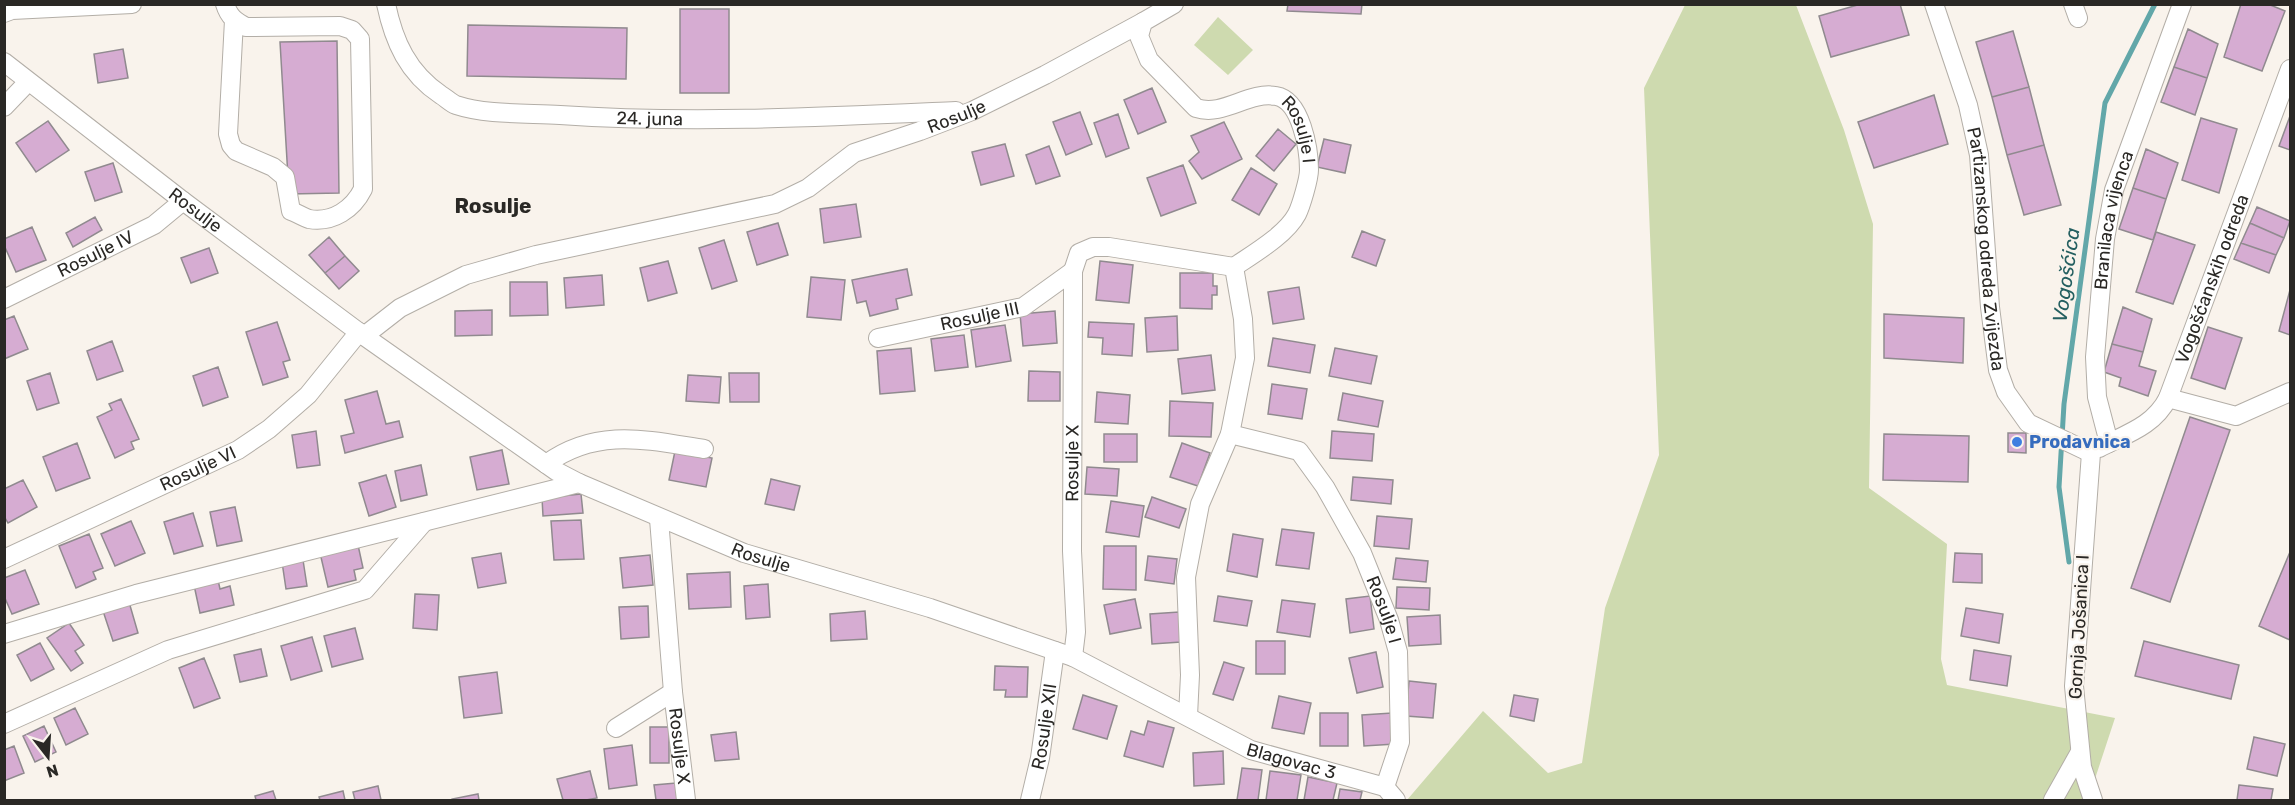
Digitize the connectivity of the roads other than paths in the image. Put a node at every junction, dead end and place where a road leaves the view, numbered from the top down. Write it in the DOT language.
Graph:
graph roads {
  1 [pos="132,4"];
  2 [pos="386,4"];
  3 [pos="1934,4"];
  4 [pos="2182,4"];
  5 [pos="1172,5"];
  6 [pos="230,12"];
  7 [pos="4,13"];
  8 [pos="1144,13"];
  9 [pos="4,62"];
  10 [pos="2290,69"];
  11 [pos="28,82"];
  12 [pos="4,106"];
  13 [pos="972,111"];
  14 [pos="183,201"];
  15 [pos="1234,267"];
  16 [pos="1073,271"];
  17 [pos="4,299"];
  18 [pos="362,334"];
  19 [pos="878,338"];
  20 [pos="2290,392"];
  21 [pos="2168,398"];
  22 [pos="1230,434"];
  23 [pos="2109,443"];
  24 [pos="705,449"];
  25 [pos="2085,450"];
  26 [pos="546,464"];
  27 [pos="579,483"];
  28 [pos="659,519"];
  29 [pos="424,522"];
  30 [pos="4,559"];
  31 [pos="4,634"];
  32 [pos="1055,651"];
  33 [pos="1073,657"];
  34 [pos="673,692"];
  35 [pos="1188,716"];
  36 [pos="4,723"];
  37 [pos="616,728"];
  38 [pos="2080,752"];
  39 [pos="1391,794"];
  40 [pos="686,801"];
  41 [pos="1030,801"];
  42 [pos="2053,801"];
  43 [pos="2093,801"];
  1 -- 7 [label="street"];
  2 -- 13 [label="street, 24. juna"];
  3 -- 25 [label="street, Partizanskog odreda Zvijezda"];
  4 -- 23 [label="street, Branilaca vijenca"];
  5 -- 8 [label="street"];
  6 -- 6 [label="street"];
  8 -- 13 [label="street, Rosulje"];
  8 -- 15 [label="street, Rosulje I"];
  9 -- 11 [label="street, Rosulje"];
  10 -- 21 [label="street, Vogošćanskih odreda"];
  11 -- 12 [label="street"];
  11 -- 14 [label="street, Rosulje"];
  13 -- 18 [label="street, Rosulje"];
  14 -- 17 [label="street, Rosulje IV"];
  14 -- 18 [label="street, Rosulje"];
  15 -- 16 [label="street, Rosulje III"];
  15 -- 22 [label="street"];
  16 -- 19 [label="street, Rosulje III"];
  16 -- 33 [label="street, Rosulje X"];
  18 -- 26 [label="street, Rosulje"];
  18 -- 30 [label="street, Rosulje VI"];
  20 -- 21 [label="street"];
  21 -- 23 [label="street, Vogošćanskih odreda"];
  22 -- 35 [label="street"];
  22 -- 39 [label="street, Rosulje I"];
  23 -- 25 [label="street, Vogošćanskih odreda"];
  24 -- 26 [label="street"];
  25 -- 38 [label="street, Gornja Jošanica I"];
  26 -- 27 [label="street, Rosulje"];
  27 -- 28 [label="street, Rosulje"];
  27 -- 29 [label="street"];
  28 -- 32 [label="street, Rosulje"];
  28 -- 34 [label="street, Rosulje X"];
  29 -- 31 [label="street"];
  29 -- 36 [label="street"];
  32 -- 33 [label="street, Rosulje"];
  32 -- 41 [label="street, Rosulje XII"];
  33 -- 35 [label="street, Rosulje"];
  34 -- 37 [label="street, Rosulje X"];
  34 -- 40 [label="street, Rosulje X"];
  35 -- 39 [label="street, Blagovac 3"];
  38 -- 42 [label="street"];
  38 -- 43 [label="street, Gornja Jošanica I"];
}
